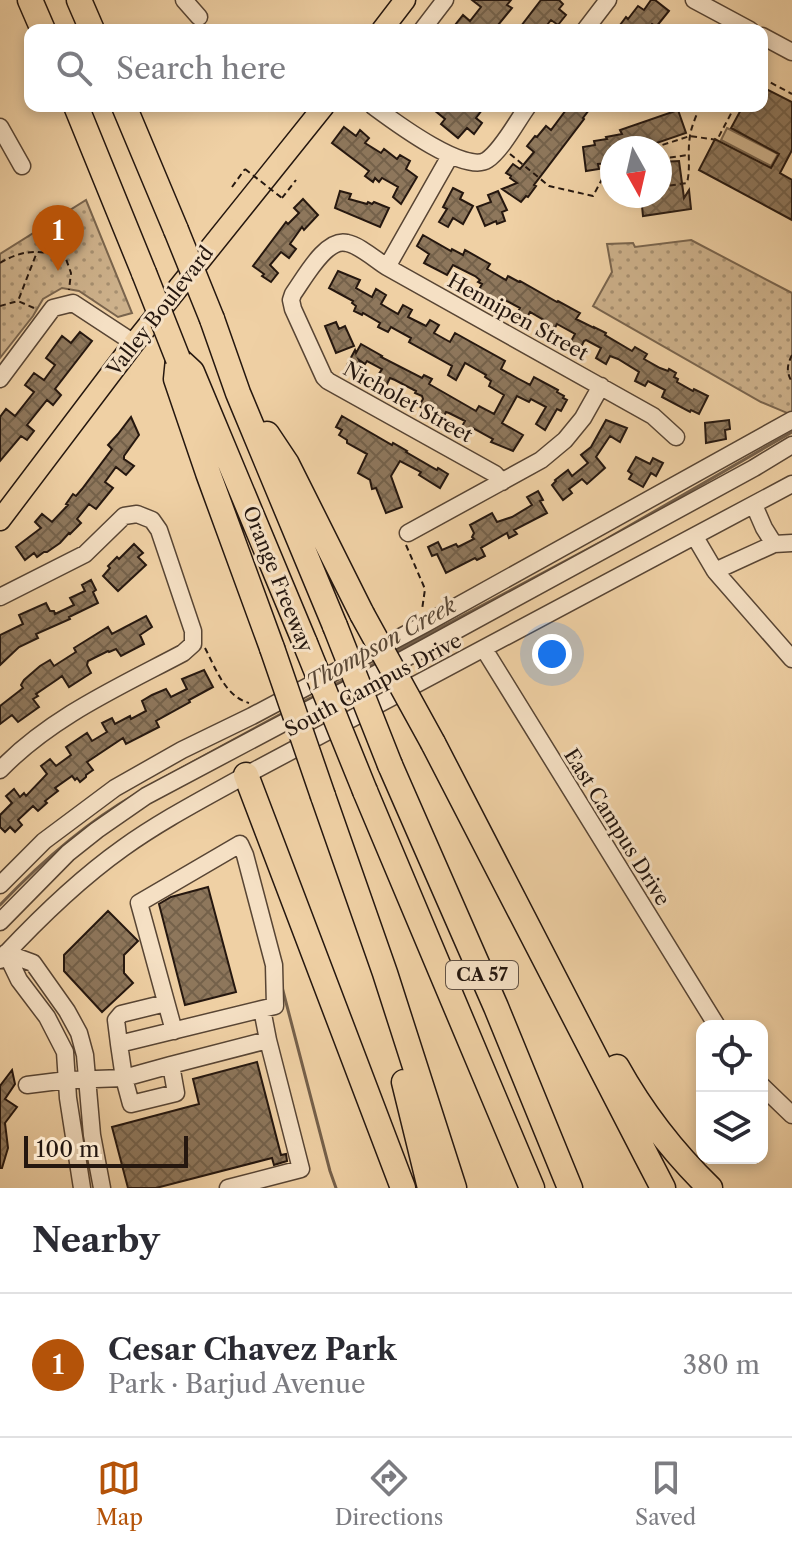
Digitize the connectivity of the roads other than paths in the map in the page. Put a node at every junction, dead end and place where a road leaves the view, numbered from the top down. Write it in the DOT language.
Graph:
graph roads {
  1 [pos="30,0"];
  2 [pos="79,0"];
  3 [pos="184,0"];
  4 [pos="405,0"];
  5 [pos="445,0"];
  6 [pos="608,0"];
  7 [pos="694,0"];
  8 [pos="199,17"];
  9 [pos="40,24"];
  10 [pos="89,24"];
  11 [pos="387,24"];
  12 [pos="427,24"];
  13 [pos="590,24"];
  14 [pos="739,24"];
  15 [pos="768,39"];
  16 [pos="792,52"];
  17 [pos="79,112"];
  18 [pos="126,112"];
  19 [pos="319,112"];
  20 [pos="381,112"];
  21 [pos="524,112"];
  22 [pos="0,127"];
  23 [pos="450,156"];
  24 [pos="22,166"];
  25 [pos="387,267"];
  26 [pos="291,300"];
  27 [pos="134,343"];
  28 [pos="178,359"];
  29 [pos="0,379"];
  30 [pos="601,386"];
  31 [pos="238,393"];
  32 [pos="792,420"];
  33 [pos="676,437"];
  34 [pos="792,445"];
  35 [pos="502,482"];
  36 [pos="792,484"];
  37 [pos="754,505"];
  38 [pos="0,520"];
  39 [pos="408,533"];
  40 [pos="695,537"];
  41 [pos="792,543"];
  42 [pos="774,544"];
  43 [pos="715,571"];
  44 [pos="0,597"];
  45 [pos="484,649"];
  46 [pos="792,659"];
  47 [pos="0,770"];
  48 [pos="246,775"];
  49 [pos="500,870"];
  50 [pos="351,879"];
  51 [pos="0,885"];
  52 [pos="0,922"];
  53 [pos="3,957"];
  54 [pos="166,1003"];
  55 [pos="262,1009"];
  56 [pos="713,1020"];
  57 [pos="174,1031"];
  58 [pos="268,1040"];
  59 [pos="119,1044"];
  60 [pos="171,1065"];
  61 [pos="124,1078"];
  62 [pos="87,1079"];
  63 [pos="67,1080"];
  64 [pos="27,1085"];
  65 [pos="768,1092"];
  66 [pos="792,1115"];
  67 [pos="82,1188"];
  68 [pos="102,1188"];
  69 [pos="228,1188"];
  70 [pos="403,1188"];
  71 [pos="430,1188"];
  72 [pos="454,1188"];
  73 [pos="532,1188"];
  74 [pos="570,1188"];
  75 [pos="663,1188"];
  76 [pos="710,1188"];
  1 -- 9 [label="highway"];
  2 -- 10 [label="highway"];
  3 -- 8 [label="street"];
  4 -- 11 [label="main road"];
  5 -- 12 [label="street"];
  6 -- 13 [label="street"];
  7 -- 14 [label="street"];
  15 -- 16 [label="street"];
  17 -- 28 [label="highway, Orange Freeway / CA 57, bridge"];
  18 -- 31 [label="highway, Orange Freeway / CA 57, bridge"];
  19 -- 27 [label="main road, Valley Boulevard"];
  20 -- 23 [label="street"];
  21 -- 23 [label="street"];
  22 -- 24 [label="street"];
  23 -- 25 [label="street"];
  25 -- 26 [label="street, Hennipen Street"];
  25 -- 30 [label="street, Hennipen Street"];
  26 -- 35 [label="street, Nicholet Street"];
  27 -- 29 [label="street"];
  27 -- 38 [label="main road, Valley Boulevard"];
  28 -- 50 [label="highway, bridge"];
  28 -- 73 [label="highway, Orange Freeway / CA 57, bridge"];
  30 -- 33 [label="street, Hennipen Street"];
  30 -- 35 [label="street"];
  31 -- 49 [label="highway, bridge"];
  31 -- 74 [label="highway, Orange Freeway / CA 57, bridge"];
  32 -- 51 [label="street"];
  34 -- 52 [label="street"];
  35 -- 39 [label="street"];
  36 -- 37 [label="street, South Campus Drive"];
  37 -- 40 [label="street, South Campus Drive"];
  37 -- 42 [label="street"];
  40 -- 43 [label="street"];
  40 -- 45 [label="street, South Campus Drive"];
  41 -- 42 [label="street"];
  42 -- 43 [label="street"];
  43 -- 46 [label="street"];
  44 -- 47 [label="street"];
  45 -- 48 [label="street, South Campus Drive"];
  45 -- 56 [label="street, East Campus Drive"];
  48 -- 53 [label="street, South Campus Drive"];
  48 -- 70 [label="highway"];
  49 -- 75 [label="highway"];
  49 -- 76 [label="highway"];
  50 -- 71 [label="highway"];
  50 -- 72 [label="highway"];
  53 -- 62 [label="street"];
  53 -- 63 [label="street"];
  54 -- 55 [label="street"];
  54 -- 57 [label="street"];
  54 -- 59 [label="street"];
  55 -- 57 [label="street"];
  55 -- 58 [label="street"];
  57 -- 59 [label="street"];
  58 -- 60 [label="street"];
  58 -- 69 [label="street"];
  59 -- 61 [label="street"];
  60 -- 61 [label="street"];
  60 -- 61 [label="street"];
  61 -- 62 [label="street"];
  62 -- 63 [label="street"];
  62 -- 68 [label="street"];
  63 -- 64 [label="street"];
  63 -- 67 [label="street"];
  65 -- 66 [label="street"];
}
